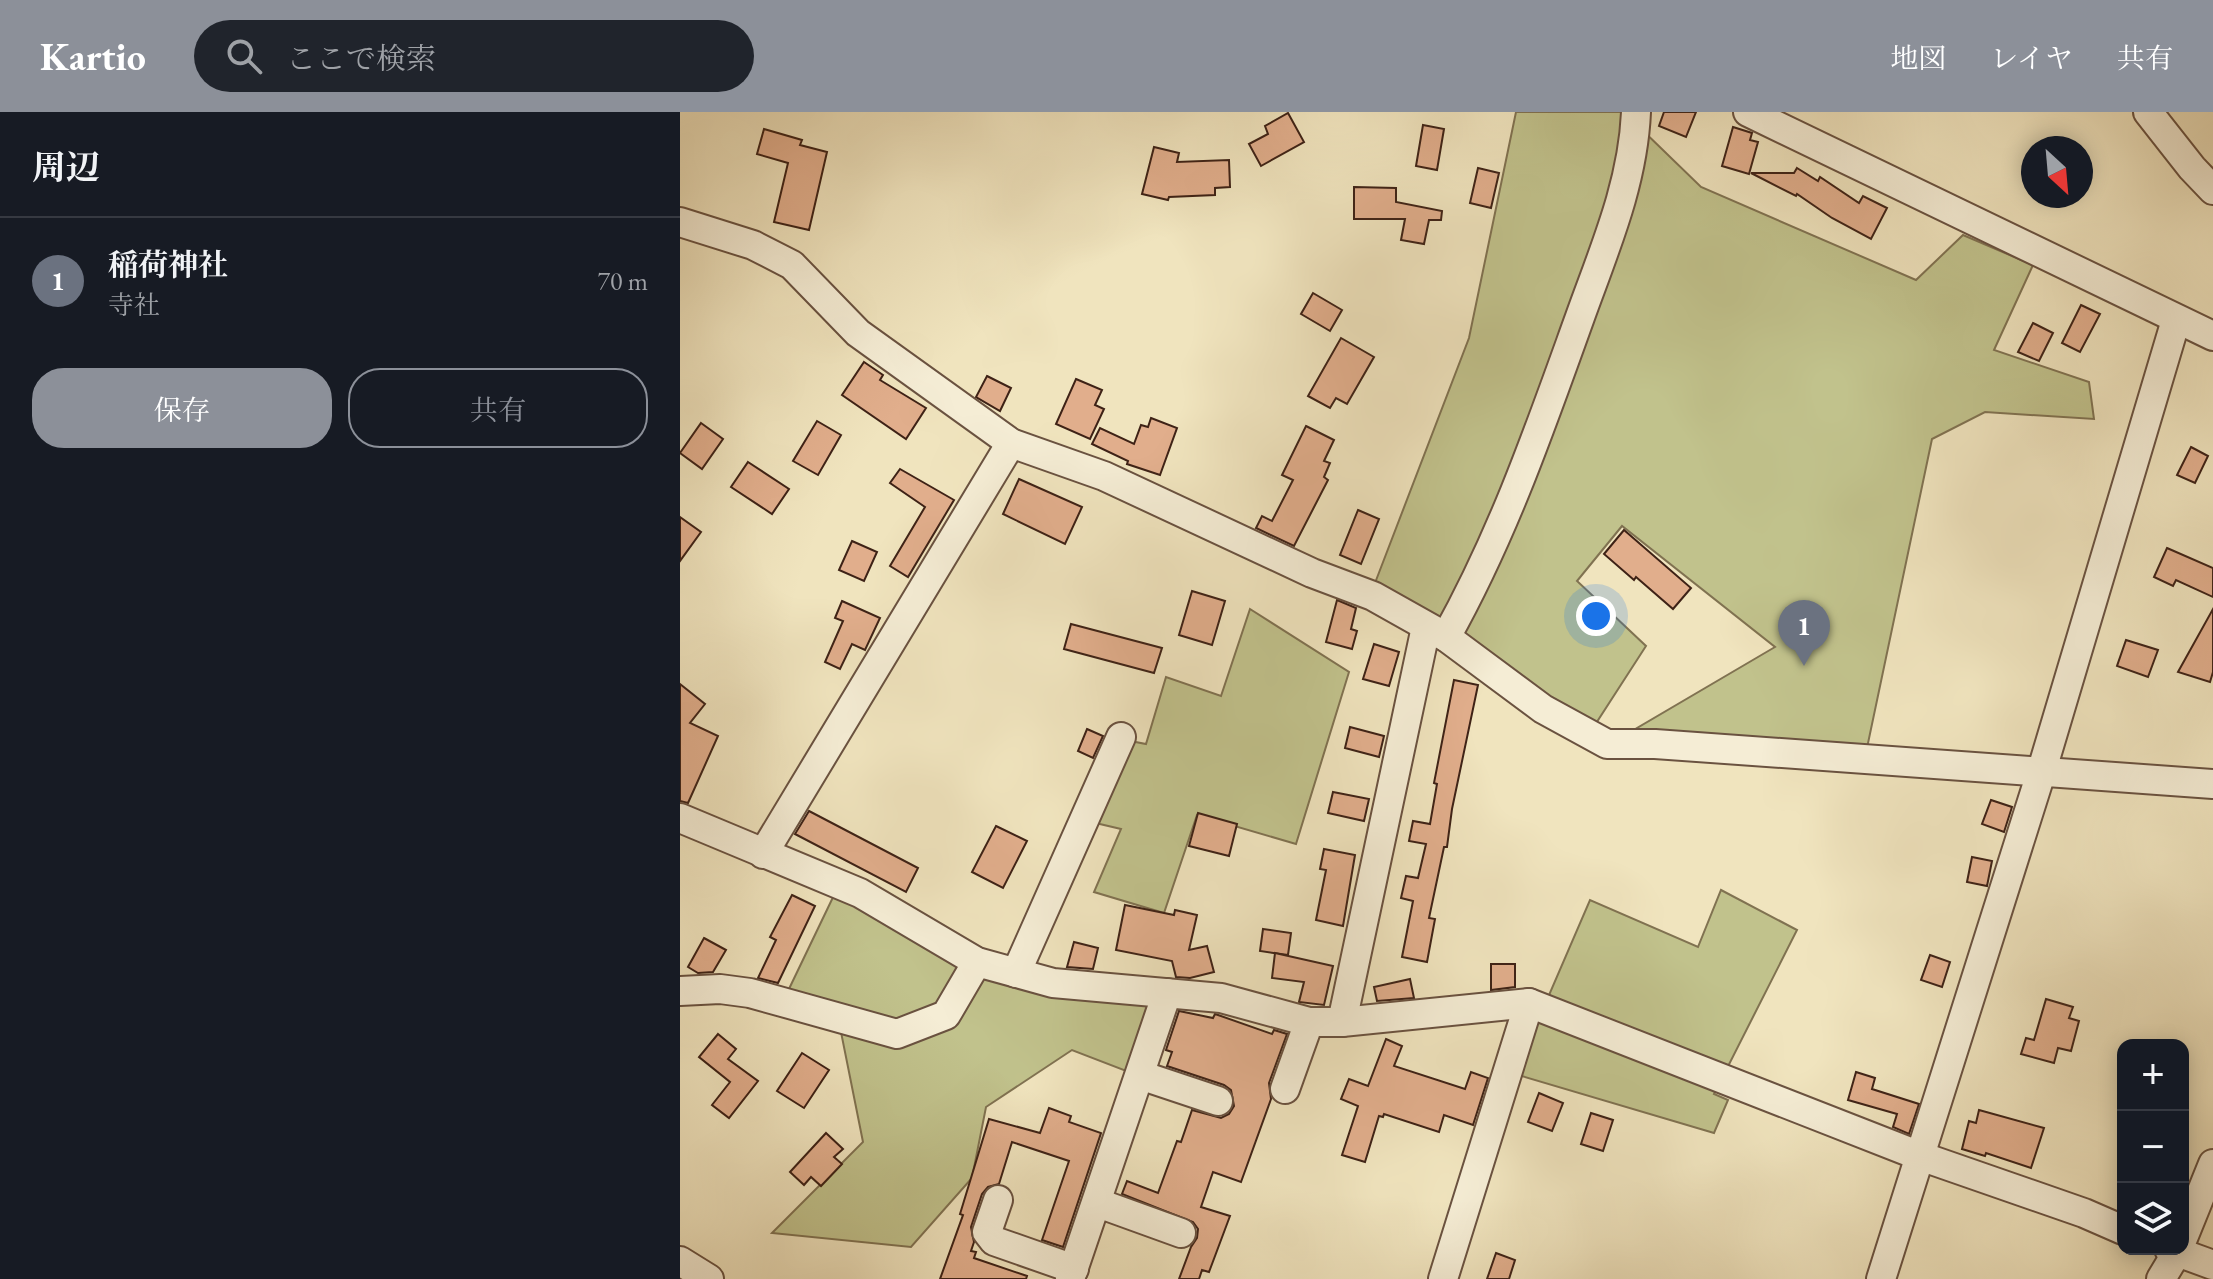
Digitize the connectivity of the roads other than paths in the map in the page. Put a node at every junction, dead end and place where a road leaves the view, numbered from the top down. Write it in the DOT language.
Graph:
graph roads {
  1 [pos="1636,112"];
  2 [pos="1748,112"];
  3 [pos="2148,112"];
  4 [pos="2213,190"];
  5 [pos="680,222"];
  6 [pos="2176,320"];
  7 [pos="2213,336"];
  8 [pos="1011,443"];
  9 [pos="1436,632"];
  10 [pos="1121,737"];
  11 [pos="2041,773"];
  12 [pos="2213,784"];
  13 [pos="680,818"];
  14 [pos="763,854"];
  15 [pos="977,962"];
  16 [pos="1016,973"];
  17 [pos="680,991"];
  18 [pos="1167,993"];
  19 [pos="1529,1003"];
  20 [pos="1309,1022"];
  21 [pos="1342,1022"];
  22 [pos="1140,1075"];
  23 [pos="1285,1089"];
  24 [pos="1218,1101"];
  25 [pos="1920,1156"];
  26 [pos="2213,1164"];
  27 [pos="998,1200"];
  28 [pos="1098,1203"];
  29 [pos="2189,1219"];
  30 [pos="2117,1228"];
  31 [pos="1181,1233"];
  32 [pos="2189,1253"];
  33 [pos="2173,1255"];
  34 [pos="680,1261"];
  35 [pos="2213,1265"];
  36 [pos="1072,1274"];
  37 [pos="709,1279"];
  38 [pos="1443,1279"];
  39 [pos="1881,1279"];
  40 [pos="2161,1279"];
  1 -- 9 [label="street"];
  2 -- 6 [label="street"];
  3 -- 4 [label="street"];
  5 -- 8 [label="street"];
  6 -- 7 [label="street"];
  6 -- 11 [label="street"];
  8 -- 9 [label="street"];
  8 -- 14 [label="street"];
  9 -- 11 [label="street"];
  9 -- 21 [label="street"];
  10 -- 16 [label="street"];
  11 -- 12 [label="street"];
  11 -- 25 [label="street"];
  13 -- 14 [label="street"];
  14 -- 15 [label="street"];
  15 -- 16 [label="street"];
  15 -- 17 [label="street"];
  16 -- 18 [label="street"];
  18 -- 20 [label="street"];
  18 -- 22 [label="street"];
  19 -- 21 [label="street"];
  19 -- 25 [label="street"];
  19 -- 38 [label="street"];
  20 -- 21 [label="street"];
  20 -- 23 [label="street"];
  22 -- 24 [label="street"];
  22 -- 28 [label="street"];
  25 -- 30 [label="street"];
  25 -- 39 [label="street"];
  26 -- 29 [label="street"];
  27 -- 36 [label="street"];
  28 -- 31 [label="street"];
  28 -- 36 [label="street"];
  32 -- 35 [label="street"];
  33 -- 40 [label="street"];
  34 -- 37 [label="street"];
}
